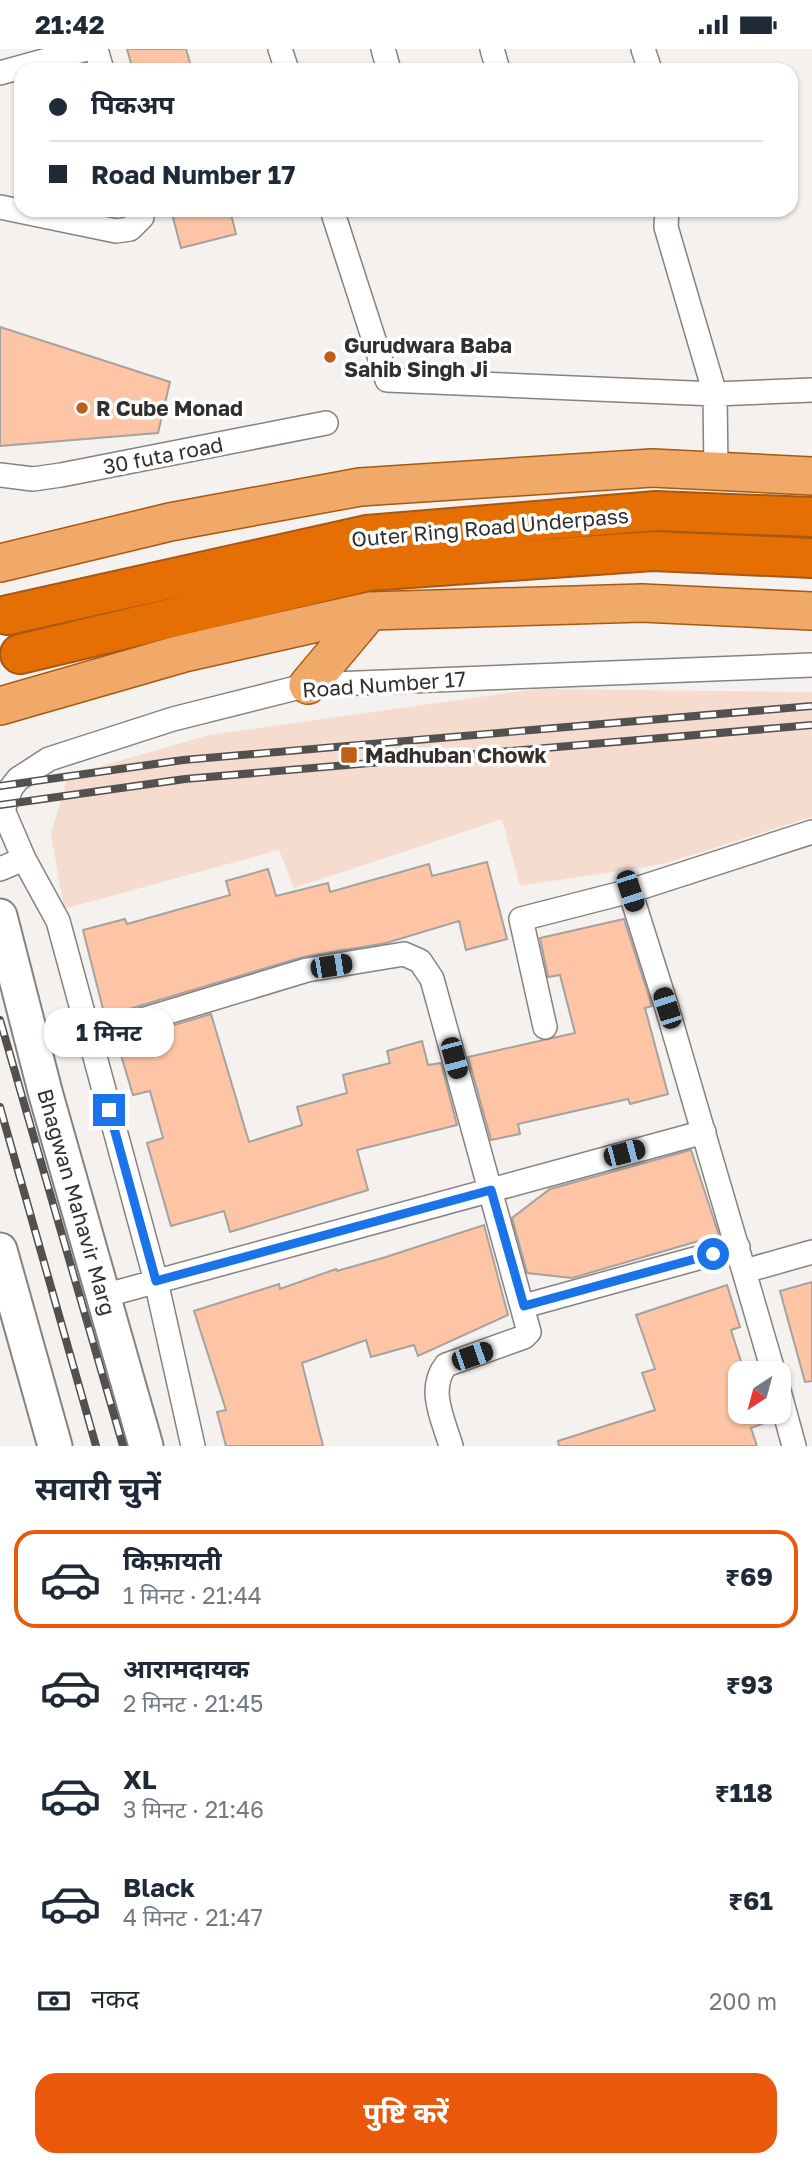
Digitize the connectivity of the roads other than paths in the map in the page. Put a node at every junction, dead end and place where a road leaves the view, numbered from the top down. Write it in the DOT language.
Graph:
graph roads {
  1 [pos="88,49"];
  2 [pos="37,63"];
  3 [pos="48,217"];
  4 [pos="142,217"];
  5 [pos="334,217"];
  6 [pos="667,217"];
  7 [pos="812,390"];
  8 [pos="715,394"];
  9 [pos="326,422"];
  10 [pos="716,471"];
  11 [pos="0,475"];
  12 [pos="812,476"];
  13 [pos="812,517"];
  14 [pos="0,544"];
  15 [pos="48,551"];
  16 [pos="812,558"];
  17 [pos="0,563"];
  18 [pos="370,611"];
  19 [pos="812,611"];
  20 [pos="8,615"];
  21 [pos="20,654"];
  22 [pos="812,665"];
  23 [pos="308,685"];
  24 [pos="0,706"];
  25 [pos="812,832"];
  26 [pos="24,859"];
  27 [pos="0,869"];
  28 [pos="630,891"];
  29 [pos="0,916"];
  30 [pos="545,1027"];
  31 [pos="89,1036"];
  32 [pos="704,1132"];
  33 [pos="491,1190"];
  34 [pos="738,1247"];
  35 [pos="0,1250"];
  36 [pos="812,1252"];
  37 [pos="745,1271"];
  38 [pos="156,1281"];
  39 [pos="103,1296"];
  40 [pos="524,1306"];
  41 [pos="770,1361"];
  42 [pos="788,1425"];
  43 [pos="55,1446"];
  44 [pos="146,1446"];
  45 [pos="193,1446"];
  46 [pos="451,1446"];
  47 [pos="794,1446"];
  1 -- 2 [label="street"];
  3 -- 4 [label="street"];
  5 -- 8 [label="street"];
  6 -- 8 [label="street"];
  7 -- 8 [label="street"];
  8 -- 10 [label="street"];
  9 -- 11 [label="street, 30 futa road"];
  10 -- 12 [label="main road"];
  10 -- 15 [label="main road"];
  13 -- 20 [label="highway, Outer Ring Road Underpass"];
  14 -- 15 [label="main road"];
  15 -- 17 [label="main road"];
  16 -- 21 [label="highway, Outer Ring Road Underpass"];
  18 -- 19 [label="main road"];
  18 -- 23 [label="main road"];
  18 -- 24 [label="main road"];
  22 -- 23 [label="street, Road Number 17"];
  23 -- 26 [label="street, Road Number 17"];
  25 -- 28 [label="street"];
  26 -- 27 [label="street"];
  26 -- 31 [label="street, Road Number 17"];
  28 -- 30 [label="street"];
  28 -- 32 [label="street"];
  29 -- 39 [label="main road, Bhagwan Mahavir Marg"];
  31 -- 33 [label="street"];
  31 -- 38 [label="street, Road Number 17"];
  32 -- 33 [label="street"];
  32 -- 34 [label="street"];
  33 -- 38 [label="street"];
  33 -- 40 [label="street"];
  34 -- 37 [label="street"];
  34 -- 40 [label="street"];
  35 -- 43 [label="main road"];
  36 -- 37 [label="street"];
  37 -- 41 [label="street"];
  38 -- 39 [label="street"];
  38 -- 45 [label="street, Road Number 17"];
  39 -- 44 [label="main road, Bhagwan Mahavir Marg"];
  40 -- 46 [label="street"];
  42 -- 47 [label="street"];
}
